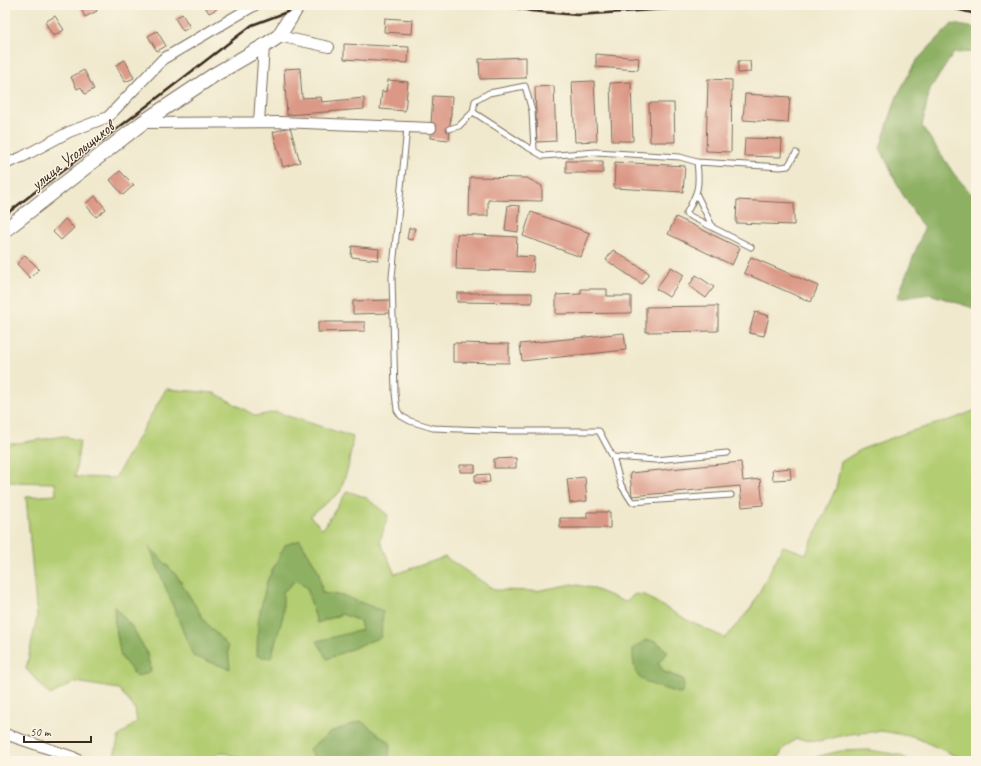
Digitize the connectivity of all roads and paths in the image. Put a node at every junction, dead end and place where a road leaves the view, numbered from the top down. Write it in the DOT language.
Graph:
graph roads {
  1 [pos="255,5"];
  2 [pos="298,5"];
  3 [pos="279,36"];
  4 [pos="264,46"];
  5 [pos="329,47"];
  6 [pos="473,112"];
  7 [pos="259,122"];
  8 [pos="142,123"];
  9 [pos="407,128"];
  10 [pos="431,128"];
  11 [pos="449,129"];
  12 [pos="534,150"];
  13 [pos="796,153"];
  14 [pos="697,162"];
  15 [pos="5,164"];
  16 [pos="697,194"];
  17 [pos="713,228"];
  18 [pos="5,230"];
  19 [pos="751,247"];
  20 [pos="727,454"];
  21 [pos="613,457"];
  22 [pos="731,495"];
  23 [pos="5,734"];
  24 [pos="80,761"];
  1 -- 15 [label="street"];
  2 -- 3 [label="street"];
  3 -- 4 [label="street, улица Угольщиков"];
  3 -- 5 [label="street"];
  4 -- 7 [label="street"];
  4 -- 8 [label="street, улица Угольщиков"];
  6 -- 11 [label="lane"];
  6 -- 12 [label="lane"];
  6 -- 12 [label="lane"];
  7 -- 8 [label="street"];
  7 -- 9 [label="street"];
  8 -- 18 [label="street, улица Угольщиков"];
  9 -- 10 [label="street"];
  9 -- 21 [label="lane"];
  12 -- 14 [label="lane"];
  13 -- 14 [label="lane"];
  14 -- 16 [label="lane"];
  16 -- 17 [label="lane"];
  16 -- 17 [label="lane"];
  17 -- 19 [label="lane"];
  20 -- 21 [label="lane"];
  21 -- 22 [label="lane"];
  23 -- 24 [label="street"];
}
